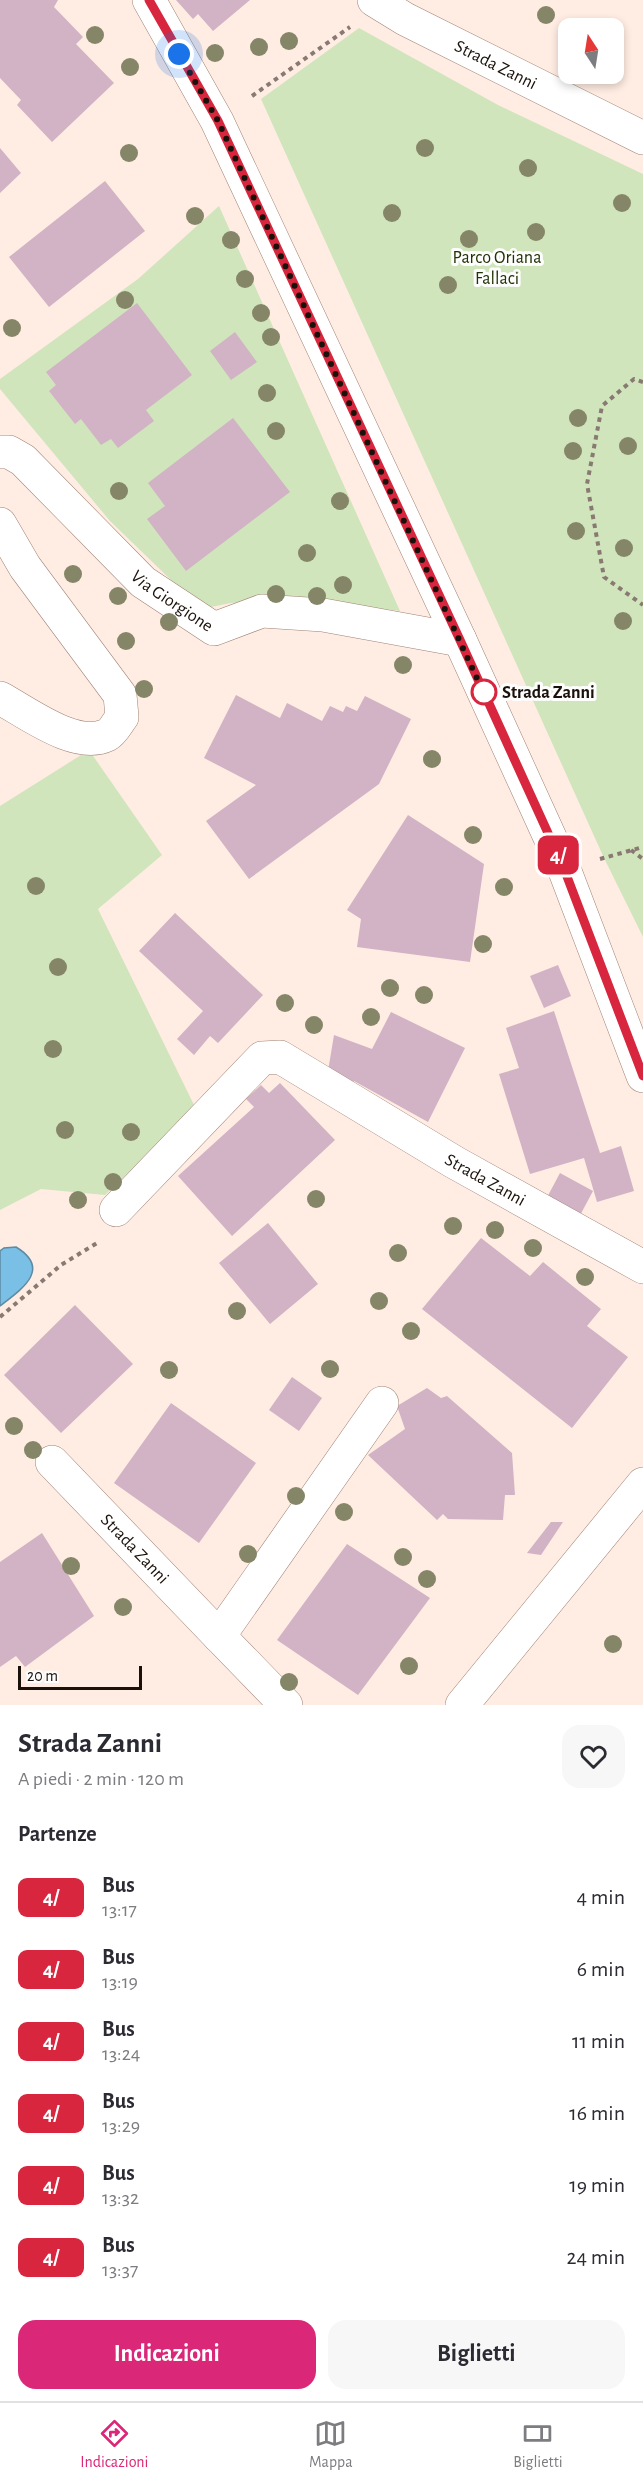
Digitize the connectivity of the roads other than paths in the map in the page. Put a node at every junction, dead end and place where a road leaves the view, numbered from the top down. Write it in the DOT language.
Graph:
graph roads {
  1 [pos="149,0"];
  2 [pos="379,2"];
  3 [pos="643,138"];
  4 [pos="0,452"];
  5 [pos="0,524"];
  6 [pos="460,640"];
  7 [pos="0,698"];
  8 [pos="643,1076"];
  9 [pos="116,1210"];
  10 [pos="643,1267"];
  11 [pos="382,1403"];
  12 [pos="52,1462"];
  13 [pos="643,1484"];
  14 [pos="219,1636"];
  15 [pos="286,1705"];
  16 [pos="462,1705"];
  1 -- 6 [label="street"];
  2 -- 3 [label="street, Strada Zanni"];
  4 -- 6 [label="street, Via Giorgione"];
  5 -- 7 [label="street"];
  6 -- 8 [label="street"];
  9 -- 10 [label="street, Strada Zanni"];
  11 -- 14 [label="street"];
  12 -- 14 [label="street, Strada Zanni"];
  13 -- 16 [label="street"];
  14 -- 15 [label="street, Strada Zanni"];
}
